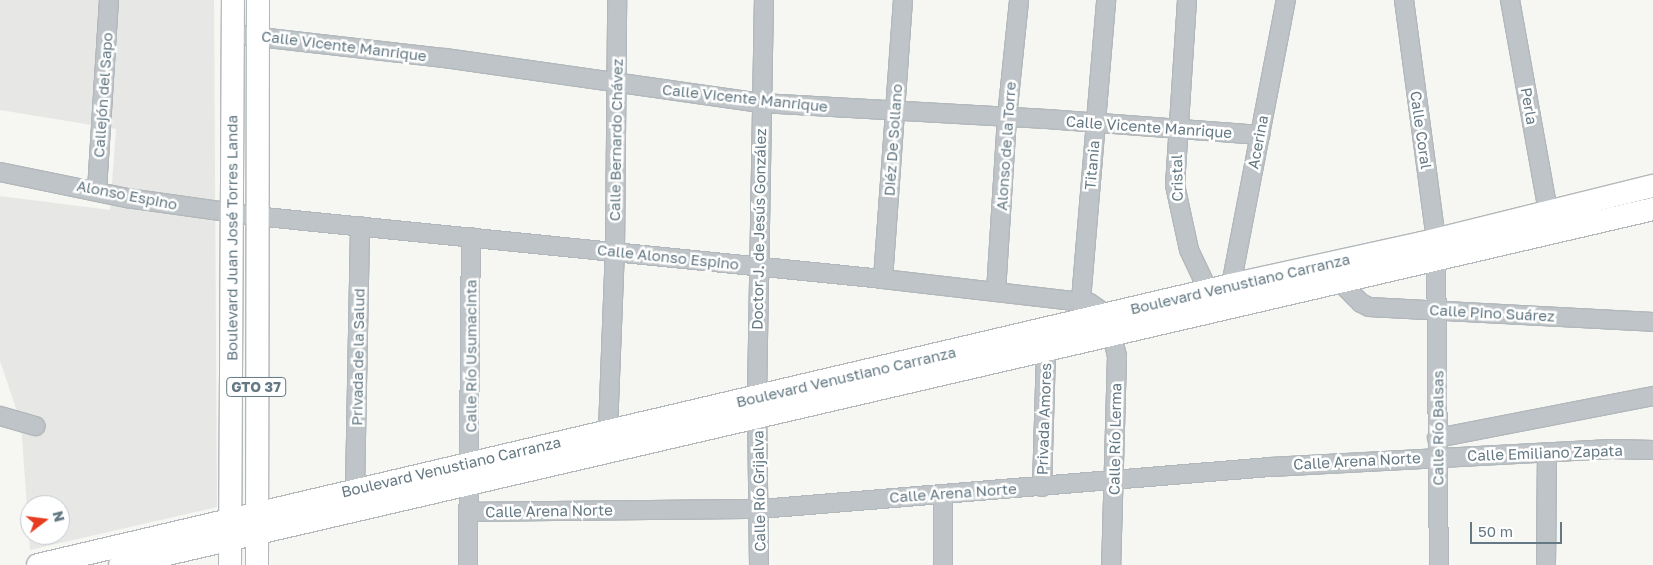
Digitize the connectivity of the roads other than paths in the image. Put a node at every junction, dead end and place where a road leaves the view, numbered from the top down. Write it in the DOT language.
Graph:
graph roads {
  1 [pos="109,0"];
  2 [pos="233,0"];
  3 [pos="258,0"];
  4 [pos="617,0"];
  5 [pos="764,0"];
  6 [pos="903,0"];
  7 [pos="1019,0"];
  8 [pos="1106,0"];
  9 [pos="1187,0"];
  10 [pos="1286,0"];
  11 [pos="1404,0"];
  12 [pos="1510,0"];
  13 [pos="233,34"];
  14 [pos="258,36"];
  15 [pos="616,84"];
  16 [pos="761,103"];
  17 [pos="896,112"];
  18 [pos="1007,117"];
  19 [pos="1095,124"];
  20 [pos="1177,130"];
  21 [pos="1260,135"];
  22 [pos="0,172"];
  23 [pos="1653,186"];
  24 [pos="97,190"];
  25 [pos="1653,209"];
  26 [pos="1548,212"];
  27 [pos="232,213"];
  28 [pos="255,216"];
  29 [pos="360,226"];
  30 [pos="472,237"];
  31 [pos="1437,250"];
  32 [pos="615,251"];
  33 [pos="758,267"];
  34 [pos="883,279"];
  35 [pos="1341,283"];
  36 [pos="1230,285"];
  37 [pos="1208,290"];
  38 [pos="996,292"];
  39 [pos="1081,300"];
  40 [pos="1439,311"];
  41 [pos="1653,322"];
  42 [pos="1110,325"];
  43 [pos="1046,351"];
  44 [pos="1653,396"];
  45 [pos="757,407"];
  46 [pos="0,416"];
  47 [pos="36,426"];
  48 [pos="608,430"];
  49 [pos="1437,438"];
  50 [pos="1653,450"];
  51 [pos="1547,453"];
  52 [pos="1438,457"];
  53 [pos="470,463"];
  54 [pos="1114,482"];
  55 [pos="469,486"];
  56 [pos="1042,487"];
  57 [pos="355,489"];
  58 [pos="943,494"];
  59 [pos="760,509"];
  60 [pos="468,512"];
  61 [pos="257,522"];
  62 [pos="230,528"];
  63 [pos="38,565"];
  64 [pos="120,565"];
  65 [pos="230,565"];
  66 [pos="257,565"];
  67 [pos="468,565"];
  68 [pos="760,565"];
  69 [pos="944,565"];
  70 [pos="1111,565"];
  71 [pos="1439,565"];
  72 [pos="1546,565"];
  1 -- 24 [label="street, Callejón del Sapo"];
  2 -- 13 [label="main road, Boulevard Juan José Torres Landa / GTO 37"];
  3 -- 14 [label="main road, Boulevard Juan José Torres Landa / GTO 37"];
  4 -- 15 [label="street, Calle Bernardo Chávez"];
  5 -- 16 [label="street, Doctor J. de Jesús González"];
  6 -- 17 [label="street, Diéz De Sollano"];
  7 -- 18 [label="street, Alonso de la Torre"];
  8 -- 19 [label="street, Titania"];
  9 -- 20 [label="street, Cristal"];
  10 -- 21 [label="street, Acerina"];
  11 -- 31 [label="street, Calle Coral"];
  12 -- 26 [label="street, Perla"];
  13 -- 14 [label="street, Calle Vicente Manrique"];
  13 -- 27 [label="main road, Boulevard Juan José Torres Landa / GTO 37"];
  14 -- 15 [label="street, Calle Vicente Manrique"];
  14 -- 28 [label="main road, Boulevard Juan José Torres Landa / GTO 37"];
  15 -- 16 [label="street, Calle Vicente Manrique"];
  15 -- 32 [label="street, Calle Bernardo Chávez"];
  16 -- 17 [label="street, Calle Vicente Manrique"];
  16 -- 33 [label="street, Doctor J. de Jesús González"];
  17 -- 18 [label="street, Calle Vicente Manrique"];
  17 -- 34 [label="street, Diéz De Sollano"];
  18 -- 19 [label="street, Calle Vicente Manrique"];
  18 -- 38 [label="street, Alonso de la Torre"];
  19 -- 20 [label="street, Calle Vicente Manrique"];
  19 -- 39 [label="street, Titania"];
  20 -- 21 [label="street, Calle Vicente Manrique"];
  20 -- 37 [label="street, Cristal"];
  21 -- 36 [label="street, Acerina"];
  22 -- 24 [label="street, Alonso Espino"];
  23 -- 26 [label="main road, Boulevard Venustiano Carranza"];
  24 -- 27 [label="street, Alonso Espino"];
  25 -- 31 [label="main road, Boulevard Venustiano Carranza"];
  26 -- 31 [label="main road, Boulevard Venustiano Carranza"];
  27 -- 28 [label="street, Alonso Espino"];
  27 -- 62 [label="main road, Boulevard Juan José Torres Landa / GTO 37"];
  28 -- 29 [label="street, Calle Alonso Espino"];
  28 -- 61 [label="main road, Boulevard Juan José Torres Landa / GTO 37"];
  29 -- 30 [label="street, Calle Alonso Espino"];
  29 -- 57 [label="street, Privada de la Salud"];
  30 -- 32 [label="street, Calle Alonso Espino"];
  30 -- 53 [label="street, Calle Río Usumacinta"];
  31 -- 35 [label="main road, Boulevard Venustiano Carranza"];
  31 -- 36 [label="main road, Boulevard Venustiano Carranza"];
  31 -- 40 [label="street, Calle Río Balsas"];
  32 -- 33 [label="street, Calle Alonso Espino"];
  32 -- 48 [label="street, Calle Bernardo Chávez"];
  33 -- 34 [label="street, Calle Alonso Espino"];
  33 -- 45 [label="street, Doctor J. de Jesús González"];
  34 -- 38 [label="street, Calle Alonso Espino"];
  35 -- 40 [label="street, Calle Pino Suárez"];
  35 -- 42 [label="main road, Boulevard Venustiano Carranza"];
  36 -- 37 [label="main road, Boulevard Venustiano Carranza"];
  37 -- 42 [label="main road, Boulevard Venustiano Carranza"];
  38 -- 39 [label="street, Calle Alonso Espino"];
  39 -- 42 [label="street"];
  40 -- 41 [label="street, Calle Pino Suárez"];
  40 -- 49 [label="street, Calle Río Balsas"];
  42 -- 43 [label="main road, Boulevard Venustiano Carranza"];
  42 -- 45 [label="main road, Boulevard Venustiano Carranza"];
  42 -- 54 [label="street, Calle Río Lerma"];
  43 -- 45 [label="main road, Boulevard Venustiano Carranza"];
  43 -- 56 [label="street, Privada Amores"];
  44 -- 49 [label="street, Calle Arena Norte"];
  45 -- 48 [label="main road, Boulevard Venustiano Carranza"];
  45 -- 55 [label="main road, Boulevard Venustiano Carranza"];
  45 -- 59 [label="street, Calle Río Grijalva"];
  46 -- 47 [label="street"];
  48 -- 53 [label="main road, Boulevard Venustiano Carranza"];
  49 -- 52 [label="street, Calle Río Balsas"];
  50 -- 51 [label="street, Calle Emiliano Zapata"];
  51 -- 52 [label="street, Calle Emiliano Zapata"];
  51 -- 72 [label="street"];
  52 -- 54 [label="street, Calle Arena Norte"];
  52 -- 71 [label="street, Calle Río Balsas"];
  53 -- 55 [label="street, Calle Río Usumacinta"];
  53 -- 57 [label="main road, Boulevard Venustiano Carranza"];
  54 -- 56 [label="street, Calle Arena Norte"];
  54 -- 70 [label="street, Calle Río Lerma"];
  55 -- 60 [label="street, Calle Río Usumacinta"];
  55 -- 61 [label="main road, Boulevard Venustiano Carranza"];
  56 -- 58 [label="street, Calle Arena Norte"];
  57 -- 61 [label="main road, Boulevard Venustiano Carranza"];
  58 -- 59 [label="street, Calle Arena Norte"];
  58 -- 69 [label="street"];
  59 -- 60 [label="street, Calle Arena Norte"];
  59 -- 68 [label="street, Calle Río Grijalva"];
  60 -- 67 [label="street, Calle Río Usumacinta"];
  61 -- 62 [label="main road, Boulevard Venustiano Carranza"];
  61 -- 66 [label="main road, Boulevard Juan José Torres Landa / GTO 37"];
  62 -- 63 [label="main road, Boulevard Venustiano Carranza"];
  62 -- 64 [label="main road, Boulevard Venustiano Carranza"];
  62 -- 65 [label="main road, Boulevard Juan José Torres Landa / GTO 37"];
}
